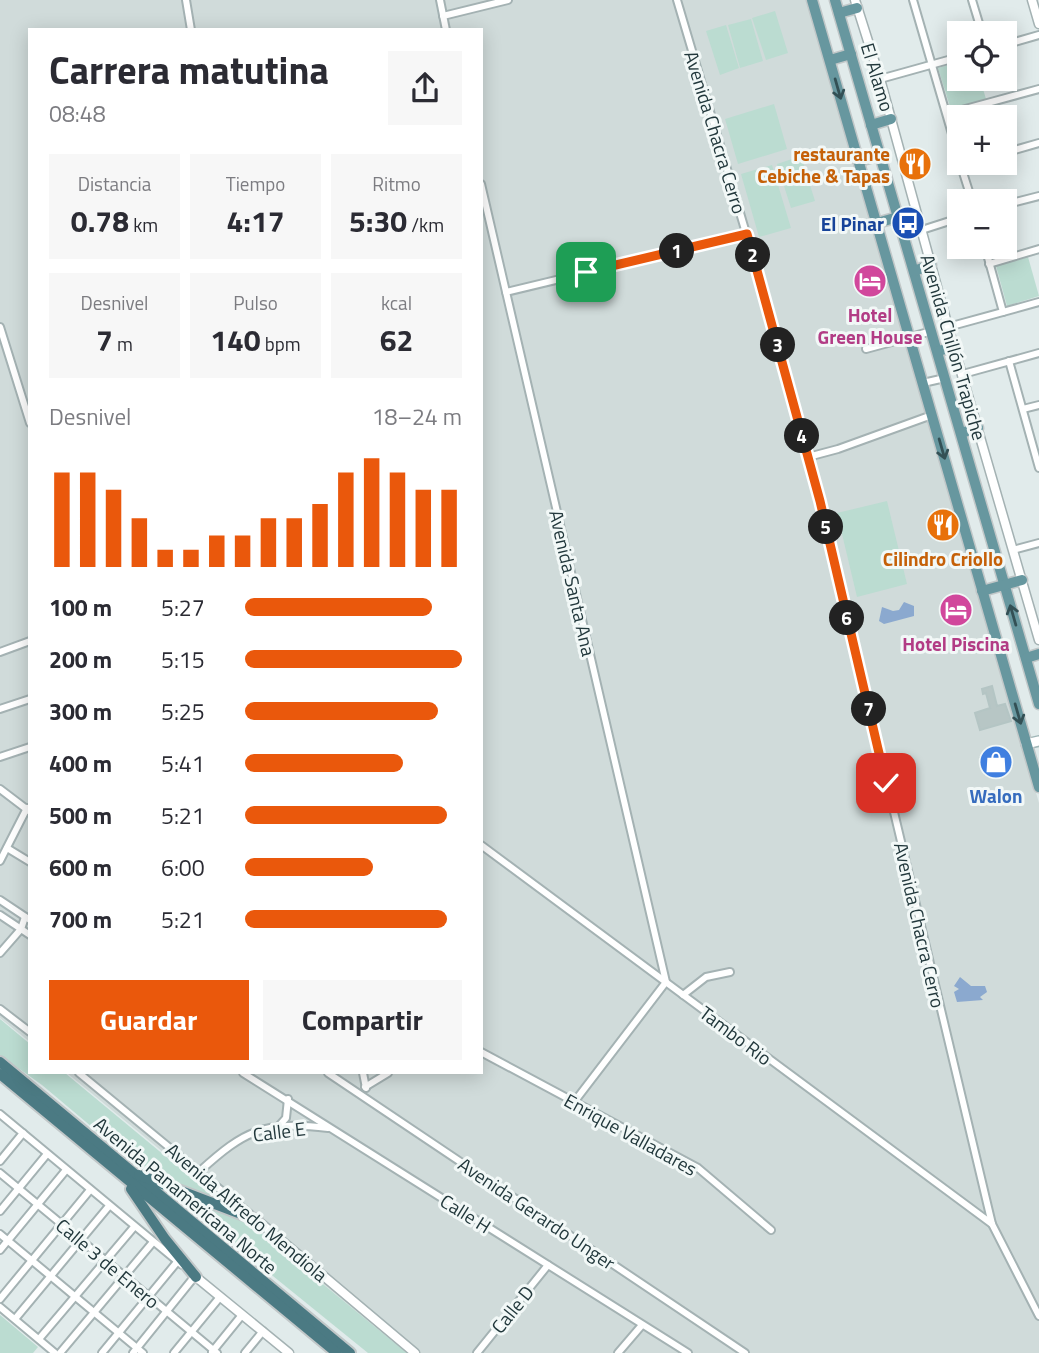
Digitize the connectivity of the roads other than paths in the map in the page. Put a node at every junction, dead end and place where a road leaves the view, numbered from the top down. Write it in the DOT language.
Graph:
graph roads {
  1 [pos="186,0"];
  2 [pos="440,0"];
  3 [pos="508,0"];
  4 [pos="677,0"];
  5 [pos="812,0"];
  6 [pos="835,0"];
  7 [pos="913,0"];
  8 [pos="972,0"];
  9 [pos="1032,0"];
  10 [pos="856,4"];
  11 [pos="839,13"];
  12 [pos="443,16"];
  13 [pos="978,21"];
  14 [pos="1039,23"];
  15 [pos="191,28"];
  16 [pos="446,28"];
  17 [pos="1039,35"];
  18 [pos="1017,41"];
  19 [pos="851,54"];
  20 [pos="830,60"];
  21 [pos="947,61"];
  22 [pos="932,65"];
  23 [pos="880,79"];
  24 [pos="1039,89"];
  25 [pos="980,105"];
  26 [pos="947,114"];
  27 [pos="891,119"];
  28 [pos="872,125"];
  29 [pos="1039,143"];
  30 [pos="1017,149"];
  31 [pos="880,155"];
  32 [pos="859,161"];
  33 [pos="483,193"];
  34 [pos="1039,196"];
  35 [pos="1017,202"];
  36 [pos="898,217"];
  37 [pos="947,222"];
  38 [pos="877,223"];
  39 [pos="922,230"];
  40 [pos="747,234"];
  41 [pos="904,236"];
  42 [pos="1039,249"];
  43 [pos="988,259"];
  44 [pos="989,264"];
  45 [pos="932,265"];
  46 [pos="914,271"];
  47 [pos="506,292"];
  48 [pos="1039,302"];
  49 [pos="1003,312"];
  50 [pos="0,327"];
  51 [pos="948,327"];
  52 [pos="932,331"];
  53 [pos="910,337"];
  54 [pos="954,347"];
  55 [pos="866,349"];
  56 [pos="937,351"];
  57 [pos="1039,353"];
  58 [pos="1009,361"];
  59 [pos="962,374"];
  60 [pos="945,378"];
  61 [pos="923,383"];
  62 [pos="1039,405"];
  63 [pos="1023,409"];
  64 [pos="932,415"];
  65 [pos="28,417"];
  66 [pos="978,428"];
  67 [pos="961,433"];
  68 [pos="808,457"];
  69 [pos="1038,458"];
  70 [pos="1039,468"];
  71 [pos="1039,543"];
  72 [pos="1013,550"];
  73 [pos="1022,580"];
  74 [pos="1004,585"];
  75 [pos="982,592"];
  76 [pos="1039,640"];
  77 [pos="28,642"];
  78 [pos="0,652"];
  79 [pos="1039,654"];
  80 [pos="1026,658"];
  81 [pos="28,700"];
  82 [pos="1039,705"];
  83 [pos="0,709"];
  84 [pos="1039,741"];
  85 [pos="1026,744"];
  86 [pos="28,748"];
  87 [pos="1034,755"];
  88 [pos="0,757"];
  89 [pos="1039,787"];
  90 [pos="0,789"];
  91 [pos="28,810"];
  92 [pos="483,846"];
  93 [pos="7,848"];
  94 [pos="28,861"];
  95 [pos="0,862"];
  96 [pos="0,900"];
  97 [pos="0,915"];
  98 [pos="28,918"];
  99 [pos="20,929"];
  100 [pos="28,934"];
  101 [pos="0,953"];
  102 [pos="730,972"];
  103 [pos="666,982"];
  104 [pos="683,995"];
  105 [pos="0,1009"];
  106 [pos="28,1030"];
  107 [pos="483,1053"];
  108 [pos="0,1062"];
  109 [pos="0,1074"];
  110 [pos="80,1074"];
  111 [pos="91,1074"];
  112 [pos="245,1074"];
  113 [pos="330,1074"];
  114 [pos="363,1074"];
  115 [pos="386,1074"];
  116 [pos="87,1079"];
  117 [pos="365,1087"];
  118 [pos="578,1097"];
  119 [pos="289,1099"];
  120 [pos="367,1099"];
  121 [pos="1,1118"];
  122 [pos="278,1127"];
  123 [pos="330,1128"];
  124 [pos="23,1133"];
  125 [pos="47,1154"];
  126 [pos="0,1161"];
  127 [pos="66,1170"];
  128 [pos="200,1171"];
  129 [pos="0,1173"];
  130 [pos="127,1174"];
  131 [pos="19,1189"];
  132 [pos="90,1190"];
  133 [pos="37,1205"];
  134 [pos="109,1206"];
  135 [pos="0,1211"];
  136 [pos="257,1220"];
  137 [pos="62,1224"];
  138 [pos="992,1224"];
  139 [pos="134,1227"];
  140 [pos="771,1230"];
  141 [pos="0,1234"];
  142 [pos="8,1240"];
  143 [pos="80,1240"];
  144 [pos="153,1242"];
  145 [pos="0,1250"];
  146 [pos="32,1260"];
  147 [pos="105,1261"];
  148 [pos="177,1262"];
  149 [pos="548,1265"];
  150 [pos="50,1276"];
  151 [pos="124,1276"];
  152 [pos="197,1277"];
  153 [pos="75,1296"];
  154 [pos="149,1297"];
  155 [pos="220,1297"];
  156 [pos="0,1299"];
  157 [pos="0,1307"];
  158 [pos="94,1312"];
  159 [pos="167,1312"];
  160 [pos="242,1315"];
  161 [pos="1039,1316"];
  162 [pos="15,1319"];
  163 [pos="642,1325"];
  164 [pos="263,1331"];
  165 [pos="119,1332"];
  166 [pos="191,1332"];
  167 [pos="39,1339"];
  168 [pos="138,1351"];
  169 [pos="214,1352"];
  170 [pos="58,1353"];
  171 [pos="102,1353"];
  172 [pos="174,1353"];
  173 [pos="245,1353"];
  174 [pos="288,1353"];
  175 [pos="337,1353"];
  176 [pos="351,1353"];
  177 [pos="415,1353"];
  178 [pos="477,1353"];
  179 [pos="618,1353"];
  180 [pos="688,1353"];
  181 [pos="746,1353"];
  1 -- 15 [label="street"];
  2 -- 12 [label="street"];
  3 -- 12 [label="street"];
  4 -- 40 [label="street, Avenida Chacra Cerro"];
  5 -- 20 [label="main road, Avenida Chillón Trapiche"];
  6 -- 11 [label="main road, Avenida Chillón Trapiche"];
  7 -- 22 [label="street"];
  8 -- 13 [label="street"];
  9 -- 14 [label="street"];
  10 -- 11 [label="main road"];
  10 -- 23 [label="street, El Alamo"];
  11 -- 19 [label="main road, Avenida Chillón Trapiche"];
  12 -- 16 [label="street"];
  17 -- 18 [label="street"];
  19 -- 20 [label="main road"];
  19 -- 28 [label="main road, Avenida Chillón Trapiche"];
  20 -- 32 [label="main road, Avenida Chillón Trapiche, one-way"];
  21 -- 22 [label="street"];
  22 -- 23 [label="street"];
  22 -- 26 [label="street"];
  23 -- 27 [label="street, El Alamo"];
  24 -- 25 [label="street"];
  27 -- 28 [label="main road"];
  27 -- 39 [label="street, El Alamo"];
  28 -- 31 [label="main road, Avenida Chillón Trapiche"];
  29 -- 30 [label="street"];
  31 -- 32 [label="main road"];
  31 -- 36 [label="main road, Avenida Chillón Trapiche"];
  32 -- 38 [label="main road, Avenida Chillón Trapiche"];
  33 -- 47 [label="street, Avenida Santa Ana"];
  34 -- 35 [label="street"];
  36 -- 38 [label="main road"];
  36 -- 41 [label="main road, Avenida Chillón Trapiche"];
  37 -- 39 [label="street"];
  38 -- 53 [label="main road, Avenida Chillón Trapiche"];
  39 -- 41 [label="street"];
  39 -- 45 [label="street, El Alamo"];
  40 -- 47 [label="street"];
  40 -- 68 [label="street, Avenida Chacra Cerro"];
  41 -- 46 [label="main road, Avenida Chillón Trapiche"];
  42 -- 44 [label="street"];
  43 -- 44 [label="street"];
  44 -- 49 [label="street"];
  45 -- 46 [label="main road"];
  45 -- 51 [label="street, El Alamo"];
  46 -- 52 [label="main road, Avenida Chillón Trapiche"];
  47 -- 103 [label="street, Avenida Santa Ana"];
  48 -- 49 [label="street"];
  49 -- 51 [label="street"];
  50 -- 65 [label="street"];
  51 -- 54 [label="street, El Alamo"];
  52 -- 53 [label="street"];
  52 -- 56 [label="main road, Avenida Chillón Trapiche"];
  53 -- 55 [label="street"];
  53 -- 61 [label="main road, Avenida Chillón Trapiche"];
  54 -- 56 [label="main road"];
  54 -- 59 [label="street, El Alamo"];
  56 -- 60 [label="main road, Avenida Chillón Trapiche"];
  57 -- 58 [label="street"];
  58 -- 59 [label="street"];
  58 -- 63 [label="street"];
  59 -- 66 [label="street, El Alamo"];
  60 -- 61 [label="street"];
  60 -- 67 [label="main road, Avenida Chillón Trapiche"];
  61 -- 64 [label="main road, Avenida Chillón Trapiche"];
  62 -- 63 [label="street"];
  63 -- 69 [label="street"];
  64 -- 68 [label="street"];
  64 -- 75 [label="main road, Avenida Chillón Trapiche, one-way"];
  66 -- 67 [label="main road"];
  66 -- 72 [label="street, El Alamo"];
  67 -- 74 [label="main road, Avenida Chillón Trapiche"];
  68 -- 138 [label="street, Avenida Chacra Cerro"];
  69 -- 70 [label="street"];
  71 -- 72 [label="street"];
  72 -- 73 [label="street, El Alamo"];
  73 -- 74 [label="main road"];
  73 -- 76 [label="street, El Alamo"];
  74 -- 75 [label="main road"];
  80 -- 74 [label="main road, Avenida Chillón Trapiche, one-way"];
  75 -- 85 [label="main road, Avenida Chillón Trapiche, one-way"];
  77 -- 78 [label="street"];
  79 -- 80 [label="main road"];
  80 -- 82 [label="main road, Avenida Chillón Trapiche"];
  81 -- 83 [label="street"];
  84 -- 85 [label="main road"];
  85 -- 87 [label="main road, Avenida Chillón Trapiche"];
  86 -- 88 [label="street"];
  87 -- 89 [label="main road, Avenida Chillón Trapiche"];
  90 -- 91 [label="street"];
  91 -- 93 [label="street"];
  92 -- 103 [label="street, Tambo Rio"];
  93 -- 94 [label="street"];
  93 -- 95 [label="street"];
  96 -- 98 [label="street"];
  97 -- 99 [label="street"];
  98 -- 99 [label="street"];
  99 -- 100 [label="street"];
  99 -- 101 [label="street"];
  102 -- 104 [label="street"];
  103 -- 104 [label="street, Tambo Rio"];
  103 -- 118 [label="street"];
  104 -- 138 [label="street, Tambo Rio"];
  105 -- 106 [label="street"];
  107 -- 140 [label="street, Enrique Valladares"];
  108 -- 130 [label="highway, Avenida Panamericana Norte"];
  109 -- 130 [label="highway, Avenida Panamericana Norte"];
  110 -- 116 [label="street, Avenida Alfredo Mendiola"];
  111 -- 116 [label="street"];
  112 -- 119 [label="street, Calle H"];
  113 -- 120 [label="street, Avenida Gerardo Unger"];
  114 -- 117 [label="street"];
  115 -- 117 [label="street"];
  116 -- 128 [label="street, Avenida Alfredo Mendiola"];
  117 -- 120 [label="street"];
  119 -- 122 [label="street"];
  119 -- 123 [label="street, Calle H"];
  120 -- 181 [label="street, Avenida Gerardo Unger"];
  121 -- 124 [label="street"];
  122 -- 123 [label="street, Calle E"];
  122 -- 128 [label="street, Calle E"];
  123 -- 149 [label="street, Calle H"];
  124 -- 125 [label="street"];
  124 -- 126 [label="street"];
  125 -- 127 [label="street"];
  125 -- 131 [label="street"];
  127 -- 132 [label="street"];
  127 -- 133 [label="street"];
  128 -- 136 [label="street, Avenida Alfredo Mendiola"];
  129 -- 131 [label="street, Calle 3 de Enero"];
  130 -- 136 [label="highway"];
  130 -- 152 [label="highway"];
  130 -- 175 [label="highway, Avenida Panamericana Norte"];
  130 -- 176 [label="highway, Avenida Panamericana Norte"];
  131 -- 133 [label="street, Calle 3 de Enero"];
  131 -- 135 [label="street"];
  132 -- 134 [label="street"];
  132 -- 137 [label="street"];
  133 -- 137 [label="street, Calle 3 de Enero"];
  133 -- 142 [label="street"];
  134 -- 139 [label="street"];
  134 -- 143 [label="street"];
  136 -- 177 [label="street, Avenida Alfredo Mendiola"];
  137 -- 143 [label="street, Calle 3 de Enero"];
  137 -- 146 [label="street"];
  138 -- 161 [label="street, Avenida Chacra Cerro"];
  139 -- 144 [label="street"];
  139 -- 147 [label="street"];
  141 -- 142 [label="street"];
  142 -- 145 [label="street"];
  142 -- 146 [label="street"];
  143 -- 147 [label="street, Calle 3 de Enero"];
  143 -- 150 [label="street"];
  144 -- 148 [label="street"];
  144 -- 151 [label="street"];
  146 -- 150 [label="street"];
  146 -- 156 [label="street"];
  147 -- 151 [label="street, Calle 3 de Enero"];
  147 -- 153 [label="street"];
  148 -- 152 [label="street"];
  148 -- 154 [label="street"];
  149 -- 163 [label="street, Calle H"];
  149 -- 178 [label="street, Calle D"];
  150 -- 153 [label="street"];
  150 -- 162 [label="street"];
  151 -- 154 [label="street, Calle 3 de Enero"];
  151 -- 158 [label="street"];
  152 -- 155 [label="street"];
  152 -- 159 [label="street"];
  153 -- 158 [label="street"];
  153 -- 167 [label="street"];
  154 -- 159 [label="street, Calle 3 de Enero"];
  154 -- 165 [label="street"];
  155 -- 160 [label="street"];
  155 -- 166 [label="street"];
  157 -- 162 [label="street"];
  158 -- 165 [label="street"];
  158 -- 170 [label="street"];
  159 -- 166 [label="street, Calle 3 de Enero"];
  159 -- 168 [label="street"];
  160 -- 164 [label="street"];
  160 -- 169 [label="street"];
  162 -- 167 [label="street"];
  163 -- 179 [label="street"];
  163 -- 180 [label="street, Calle H"];
  164 -- 173 [label="street"];
  164 -- 174 [label="street"];
  165 -- 168 [label="street"];
  165 -- 171 [label="street"];
  166 -- 169 [label="street, Calle 3 de Enero"];
  166 -- 172 [label="street"];
  167 -- 170 [label="street"];
}
